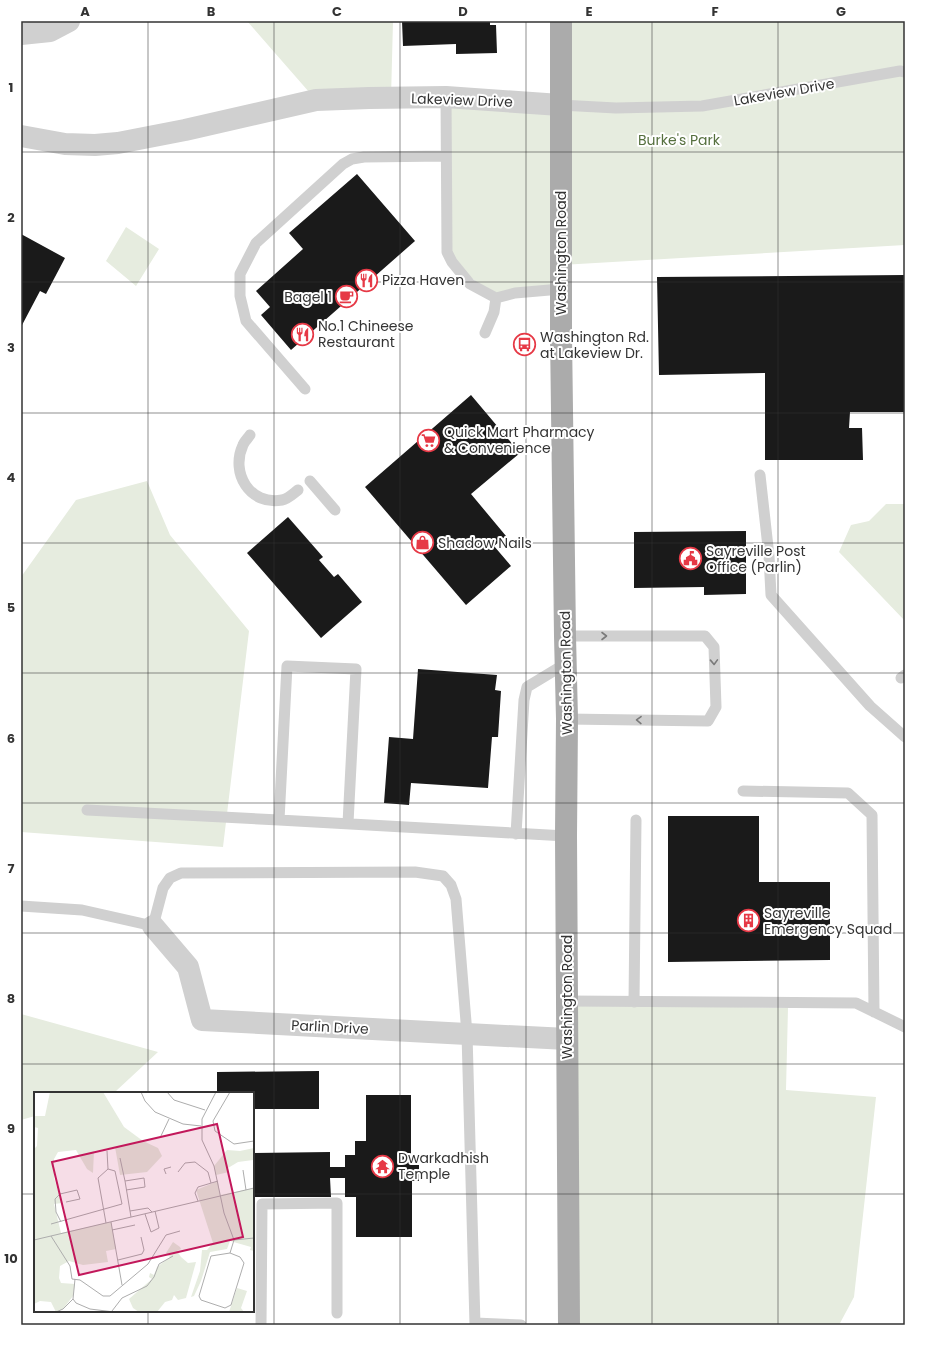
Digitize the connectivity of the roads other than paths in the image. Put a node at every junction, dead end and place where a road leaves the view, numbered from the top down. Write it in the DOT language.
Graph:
graph roads {
  1 [pos="69,21"];
  2 [pos="561,21"];
  3 [pos="21,34"];
  4 [pos="905,72"];
  5 [pos="446,97"];
  6 [pos="560,105"];
  7 [pos="21,136"];
  8 [pos="446,156"];
  9 [pos="561,289"];
  10 [pos="496,298"];
  11 [pos="484,333"];
  12 [pos="305,389"];
  13 [pos="250,435"];
  14 [pos="760,475"];
  15 [pos="310,481"];
  16 [pos="298,490"];
  17 [pos="335,510"];
  18 [pos="565,636"];
  19 [pos="566,664"];
  20 [pos="567,719"];
  21 [pos="905,737"];
  22 [pos="743,791"];
  23 [pos="87,810"];
  24 [pos="279,820"];
  25 [pos="636,820"];
  26 [pos="348,823"];
  27 [pos="516,834"];
  28 [pos="566,836"];
  29 [pos="21,906"];
  30 [pos="153,926"];
  31 [pos="567,1001"];
  32 [pos="634,1002"];
  33 [pos="874,1012"];
  34 [pos="905,1027"];
  35 [pos="467,1034"];
  36 [pos="567,1038"];
  37 [pos="337,1313"];
  38 [pos="475,1324"];
  39 [pos="261,1325"];
  40 [pos="520,1325"];
  41 [pos="569,1325"];
  1 -- 3 [label="street"];
  2 -- 6 [label="main road, Washington Road"];
  4 -- 6 [label="lane, Lakeview Drive"];
  5 -- 6 [label="street, Lakeview Drive"];
  5 -- 7 [label="street, Lakeview Drive"];
  5 -- 8 [label="lane"];
  6 -- 9 [label="main road, Washington Road"];
  8 -- 10 [label="lane"];
  8 -- 12 [label="lane"];
  9 -- 10 [label="lane"];
  9 -- 18 [label="main road, Washington Road"];
  10 -- 11 [label="lane"];
  13 -- 16 [label="lane"];
  14 -- 21 [label="lane"];
  15 -- 17 [label="lane"];
  18 -- 19 [label="main road, Washington Road"];
  18 -- 20 [label="lane, one-way"];
  19 -- 20 [label="main road, Washington Road"];
  19 -- 27 [label="lane"];
  20 -- 28 [label="main road, Washington Road"];
  22 -- 33 [label="lane"];
  23 -- 24 [label="lane"];
  24 -- 26 [label="lane"];
  24 -- 26 [label="lane"];
  25 -- 32 [label="lane"];
  26 -- 27 [label="lane"];
  27 -- 28 [label="lane"];
  28 -- 31 [label="main road, Washington Road"];
  29 -- 30 [label="lane"];
  30 -- 35 [label="street, Parlin Drive"];
  30 -- 35 [label="lane"];
  31 -- 32 [label="lane"];
  31 -- 36 [label="main road, Washington Road"];
  32 -- 33 [label="lane"];
  33 -- 34 [label="lane"];
  35 -- 36 [label="street, Parlin Drive"];
  35 -- 38 [label="lane"];
  36 -- 41 [label="main road, Washington Road"];
  37 -- 39 [label="lane"];
  38 -- 40 [label="lane"];
}
